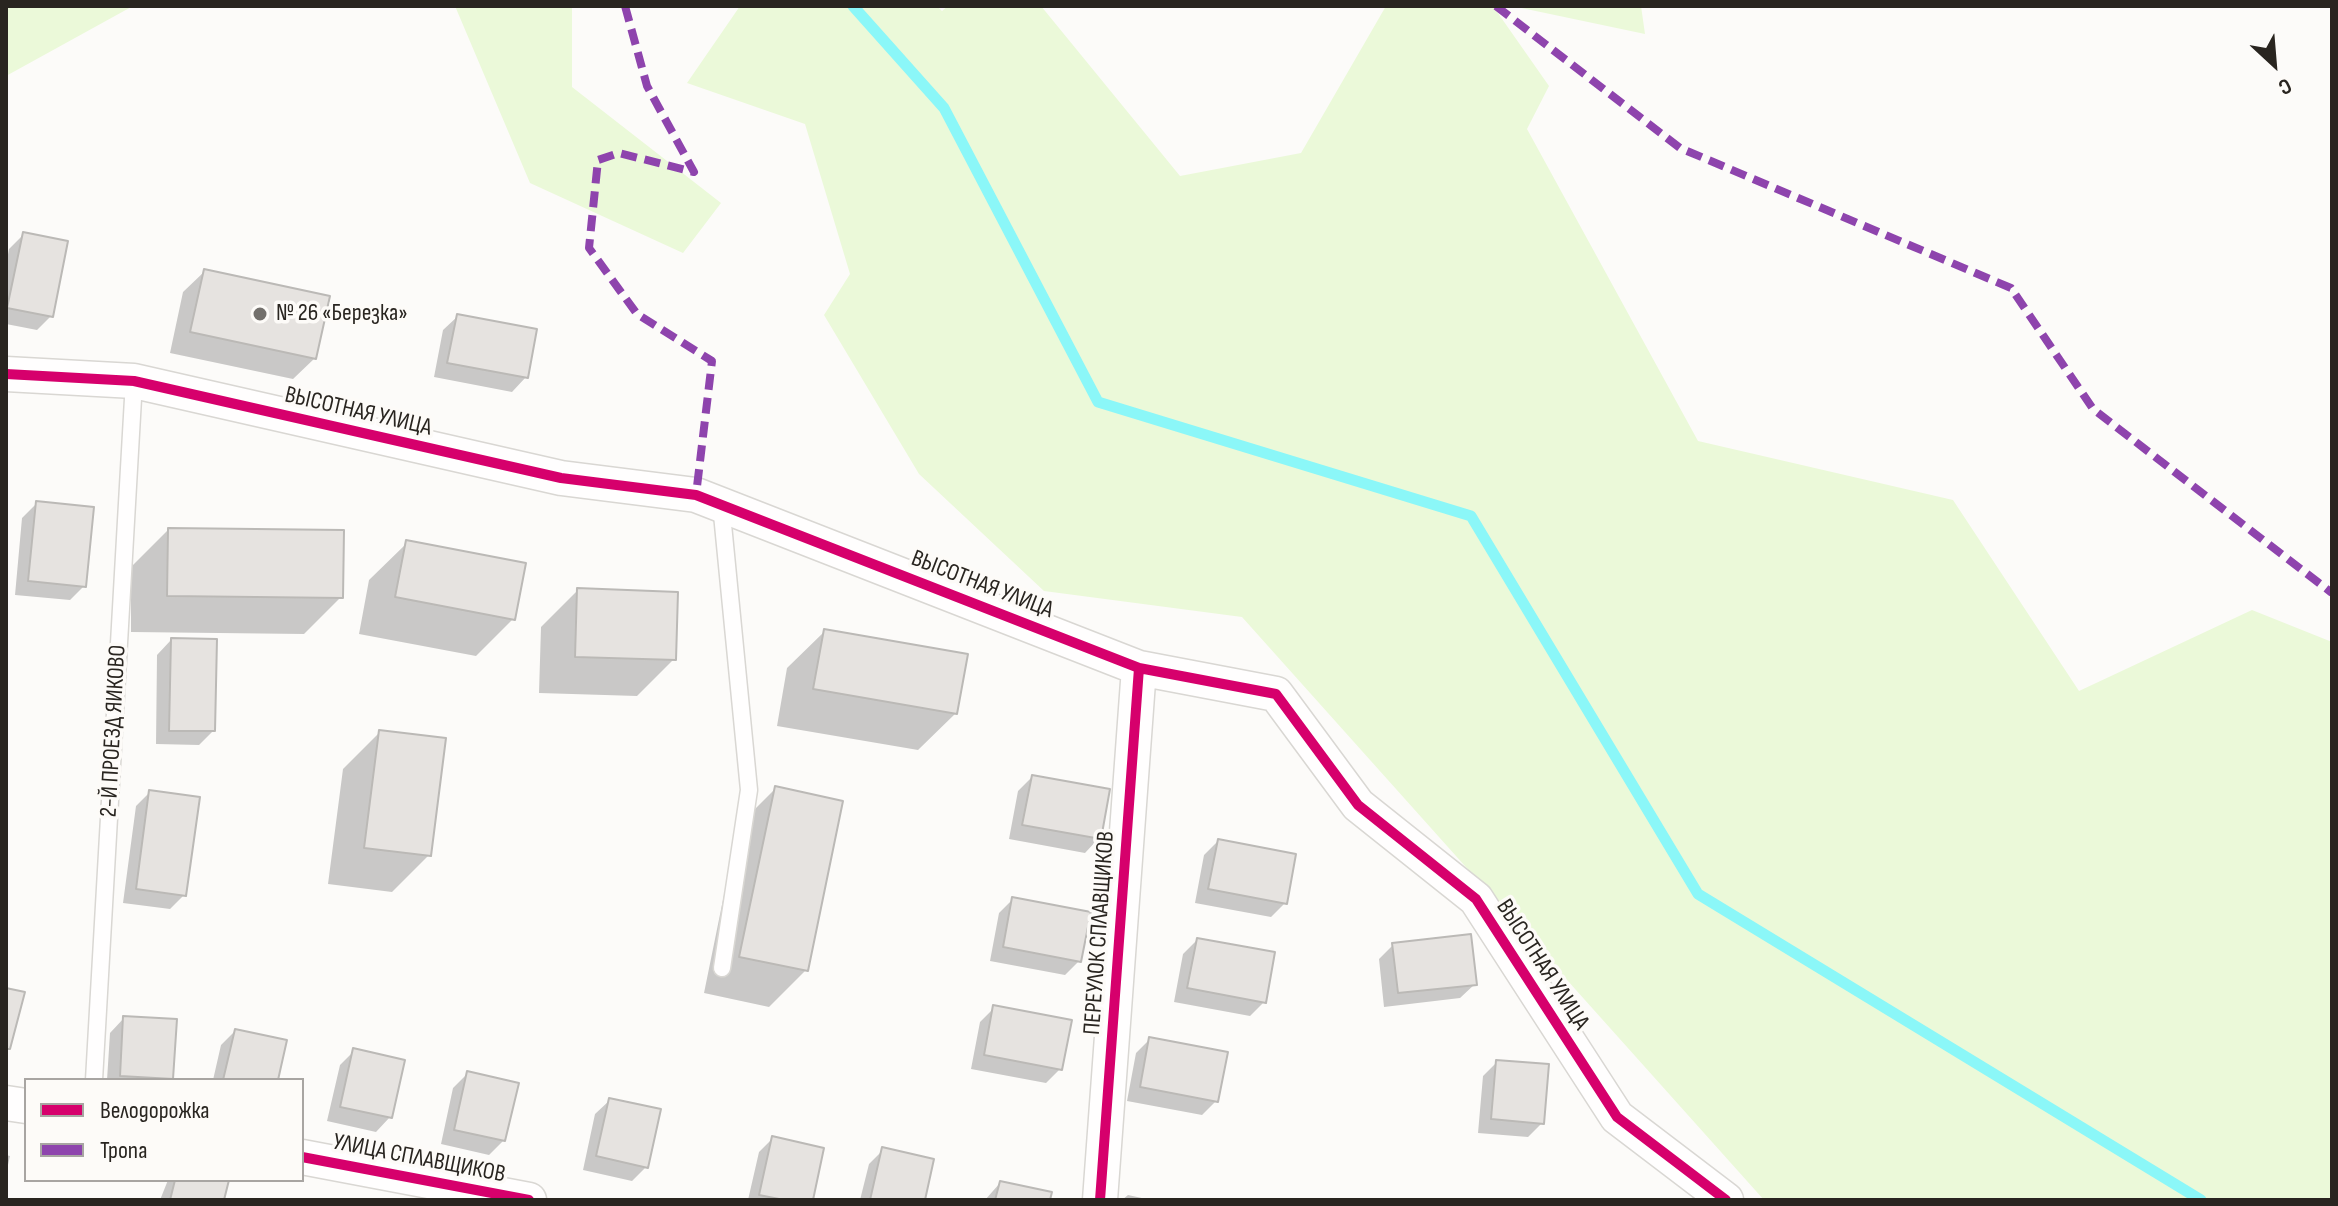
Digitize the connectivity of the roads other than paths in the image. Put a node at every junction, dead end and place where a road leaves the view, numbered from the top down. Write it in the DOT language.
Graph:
graph roads {
  1 [pos="6,374"];
  2 [pos="134,381"];
  3 [pos="721,504"];
  4 [pos="1139,668"];
  5 [pos="722,968"];
  6 [pos="94,1078"];
  7 [pos="304,1157"];
  8 [pos="529,1200"];
  9 [pos="1100,1200"];
  10 [pos="1726,1200"];
  1 -- 2 [label="street, ВЫСОТНАЯ УЛИЦА"];
  2 -- 3 [label="street, ВЫСОТНАЯ УЛИЦА"];
  2 -- 6 [label="lane, 2-Й ПРОЕЗД ЯИКОВО"];
  3 -- 4 [label="street, ВЫСОТНАЯ УЛИЦА"];
  3 -- 5 [label="lane"];
  4 -- 9 [label="street, ПЕРЕУЛОК СПЛАВЩИКОВ"];
  4 -- 10 [label="street, ВЫСОТНАЯ УЛИЦА"];
  7 -- 8 [label="street, УЛИЦА СПЛАВЩИКОВ"];
}
